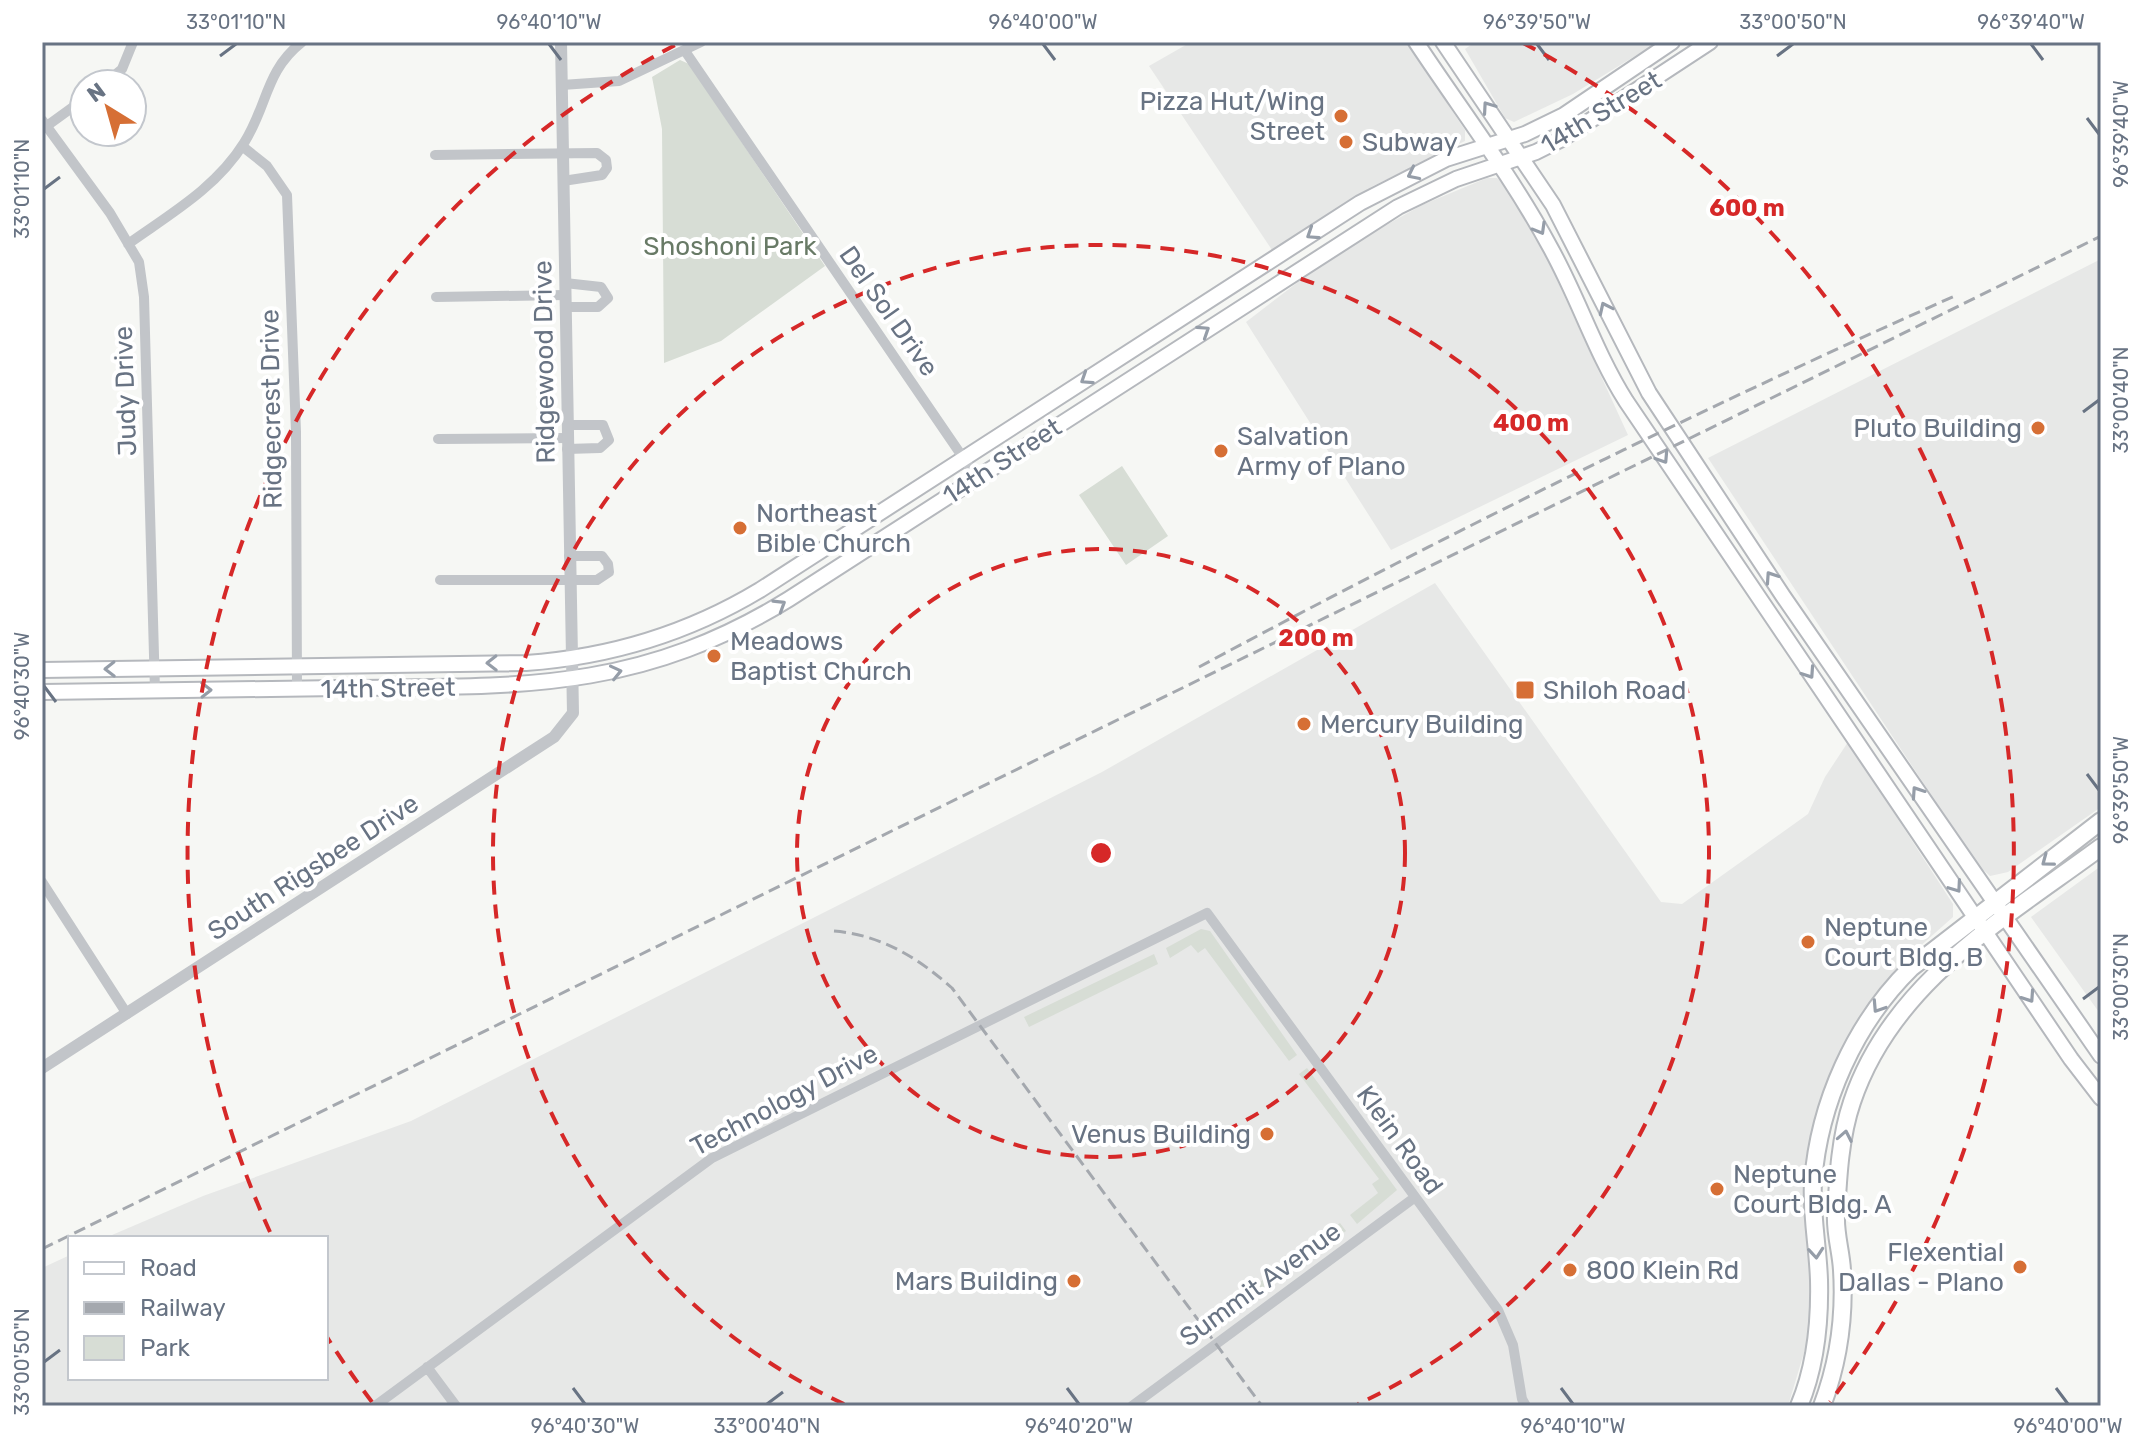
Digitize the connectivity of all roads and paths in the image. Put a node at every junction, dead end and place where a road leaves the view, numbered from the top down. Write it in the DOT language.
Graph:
graph roads {
  1 [pos="133,42"];
  2 [pos="302,42"];
  3 [pos="561,42"];
  4 [pos="701,42"];
  5 [pos="1416,42"];
  6 [pos="1443,42"];
  7 [pos="1672,42"];
  8 [pos="1710,42"];
  9 [pos="685,51"];
  10 [pos="122,68"];
  11 [pos="562,85"];
  12 [pos="68,109"];
  13 [pos="44,125"];
  14 [pos="1510,138"];
  15 [pos="1485,145"];
  16 [pos="242,146"];
  17 [pos="563,153"];
  18 [pos="435,155"];
  19 [pos="1522,157"];
  20 [pos="1499,163"];
  21 [pos="563,181"];
  22 [pos="128,244"];
  23 [pos="1287,250"];
  24 [pos="1299,269"];
  25 [pos="565,295"];
  26 [pos="436,297"];
  27 [pos="1139,344"];
  28 [pos="1624,348"];
  29 [pos="1602,359"];
  30 [pos="1153,364"];
  31 [pos="567,438"];
  32 [pos="438,439"];
  33 [pos="964,458"];
  34 [pos="977,478"];
  35 [pos="836,541"];
  36 [pos="569,556"];
  37 [pos="848,561"];
  38 [pos="440,580"];
  39 [pos="569,580"];
  40 [pos="685,629"];
  41 [pos="693,648"];
  42 [pos="570,659"];
  43 [pos="296,666"];
  44 [pos="155,668"];
  45 [pos="42,670"];
  46 [pos="572,681"];
  47 [pos="297,689"];
  48 [pos="155,691"];
  49 [pos="42,692"];
  50 [pos="1882,740"];
  51 [pos="1863,753"];
  52 [pos="2101,821"];
  53 [pos="2101,847"];
  54 [pos="42,882"];
  55 [pos="1992,902"];
  56 [pos="1207,913"];
  57 [pos="1975,916"];
  58 [pos="2004,919"];
  59 [pos="1986,932"];
  60 [pos="127,1014"];
  61 [pos="2101,1056"];
  62 [pos="42,1068"];
  63 [pos="1832,1095"];
  64 [pos="2101,1098"];
  65 [pos="1851,1103"];
  66 [pos="1414,1198"];
  67 [pos="427,1367"];
  68 [pos="375,1406"];
  69 [pos="456,1406"];
  70 [pos="1132,1406"];
  71 [pos="1526,1406"];
  72 [pos="1799,1406"];
  73 [pos="1822,1406"];
  1 -- 10 [label="street"];
  2 -- 16 [label="street"];
  3 -- 11 [label="street, Ridgewood Drive"];
  4 -- 9 [label="street"];
  5 -- 15 [label="main road"];
  14 -- 6 [label="main road, one-way"];
  7 -- 14 [label="main road, 14th Street"];
  8 -- 19 [label="main road, 14th Street"];
  9 -- 11 [label="street"];
  9 -- 33 [label="street, Del Sol Drive"];
  11 -- 17 [label="street, Ridgewood Drive"];
  12 -- 13 [label="street"];
  13 -- 22 [label="street, Judy Drive"];
  14 -- 15 [label="main road, 14th Street"];
  14 -- 19 [label="main road"];
  15 -- 20 [label="main road"];
  15 -- 23 [label="main road, 14th Street, one-way"];
  16 -- 22 [label="street"];
  16 -- 43 [label="street, Ridgecrest Drive"];
  17 -- 18 [label="street"];
  17 -- 21 [label="street, Ridgewood Drive"];
  17 -- 21 [label="street"];
  19 -- 20 [label="main road, 14th Street"];
  28 -- 19 [label="main road, one-way"];
  20 -- 24 [label="main road, 14th Street"];
  20 -- 29 [label="main road, one-way"];
  21 -- 25 [label="street, Ridgewood Drive"];
  22 -- 44 [label="street, Judy Drive"];
  23 -- 24 [label="main road"];
  23 -- 27 [label="main road, 14th Street"];
  30 -- 24 [label="main road, 14th Street, one-way"];
  25 -- 26 [label="street"];
  25 -- 31 [label="street, Ridgewood Drive"];
  27 -- 30 [label="main road"];
  27 -- 33 [label="main road, 14th Street, one-way"];
  28 -- 29 [label="main road"];
  50 -- 28 [label="main road, one-way"];
  29 -- 51 [label="main road, one-way"];
  30 -- 34 [label="main road, 14th Street"];
  31 -- 32 [label="street"];
  31 -- 36 [label="street, Ridgewood Drive"];
  33 -- 34 [label="street, Del Sol Drive"];
  33 -- 35 [label="main road, 14th Street"];
  34 -- 37 [label="main road, 14th Street"];
  35 -- 37 [label="main road"];
  35 -- 40 [label="main road, 14th Street"];
  36 -- 39 [label="street, Ridgewood Drive"];
  36 -- 39 [label="street"];
  41 -- 37 [label="main road, 14th Street, one-way"];
  38 -- 39 [label="street"];
  39 -- 42 [label="street, Ridgewood Drive"];
  40 -- 41 [label="main road"];
  40 -- 42 [label="main road, 14th Street"];
  46 -- 41 [label="main road, 14th Street, one-way"];
  42 -- 43 [label="main road, 14th Street, one-way"];
  42 -- 46 [label="street, Ridgewood Drive"];
  43 -- 44 [label="main road, 14th Street"];
  43 -- 47 [label="street, Ridgecrest Drive"];
  44 -- 45 [label="main road, 14th Street, one-way"];
  44 -- 48 [label="street, Judy Drive"];
  46 -- 47 [label="main road, 14th Street"];
  46 -- 60 [label="street, South Rigsbee Drive"];
  48 -- 47 [label="main road, 14th Street, one-way"];
  48 -- 49 [label="main road, 14th Street"];
  50 -- 51 [label="main road"];
  55 -- 50 [label="main road, one-way"];
  51 -- 57 [label="main road, one-way"];
  52 -- 55 [label="main road, one-way"];
  53 -- 58 [label="main road"];
  54 -- 60 [label="street"];
  55 -- 57 [label="main road"];
  55 -- 58 [label="main road"];
  56 -- 66 [label="street, Klein Road"];
  56 -- 67 [label="street, Technology Drive"];
  57 -- 59 [label="main road"];
  57 -- 63 [label="main road, one-way"];
  58 -- 59 [label="main road"];
  58 -- 61 [label="main road"];
  59 -- 64 [label="main road, one-way"];
  59 -- 65 [label="main road"];
  60 -- 62 [label="street, South Rigsbee Drive"];
  63 -- 65 [label="main road"];
  63 -- 72 [label="main road, one-way"];
  73 -- 65 [label="main road, one-way"];
  66 -- 70 [label="street, Summit Avenue"];
  66 -- 71 [label="street, Klein Road"];
  67 -- 68 [label="street, Technology Drive"];
  67 -- 69 [label="street"];
}
